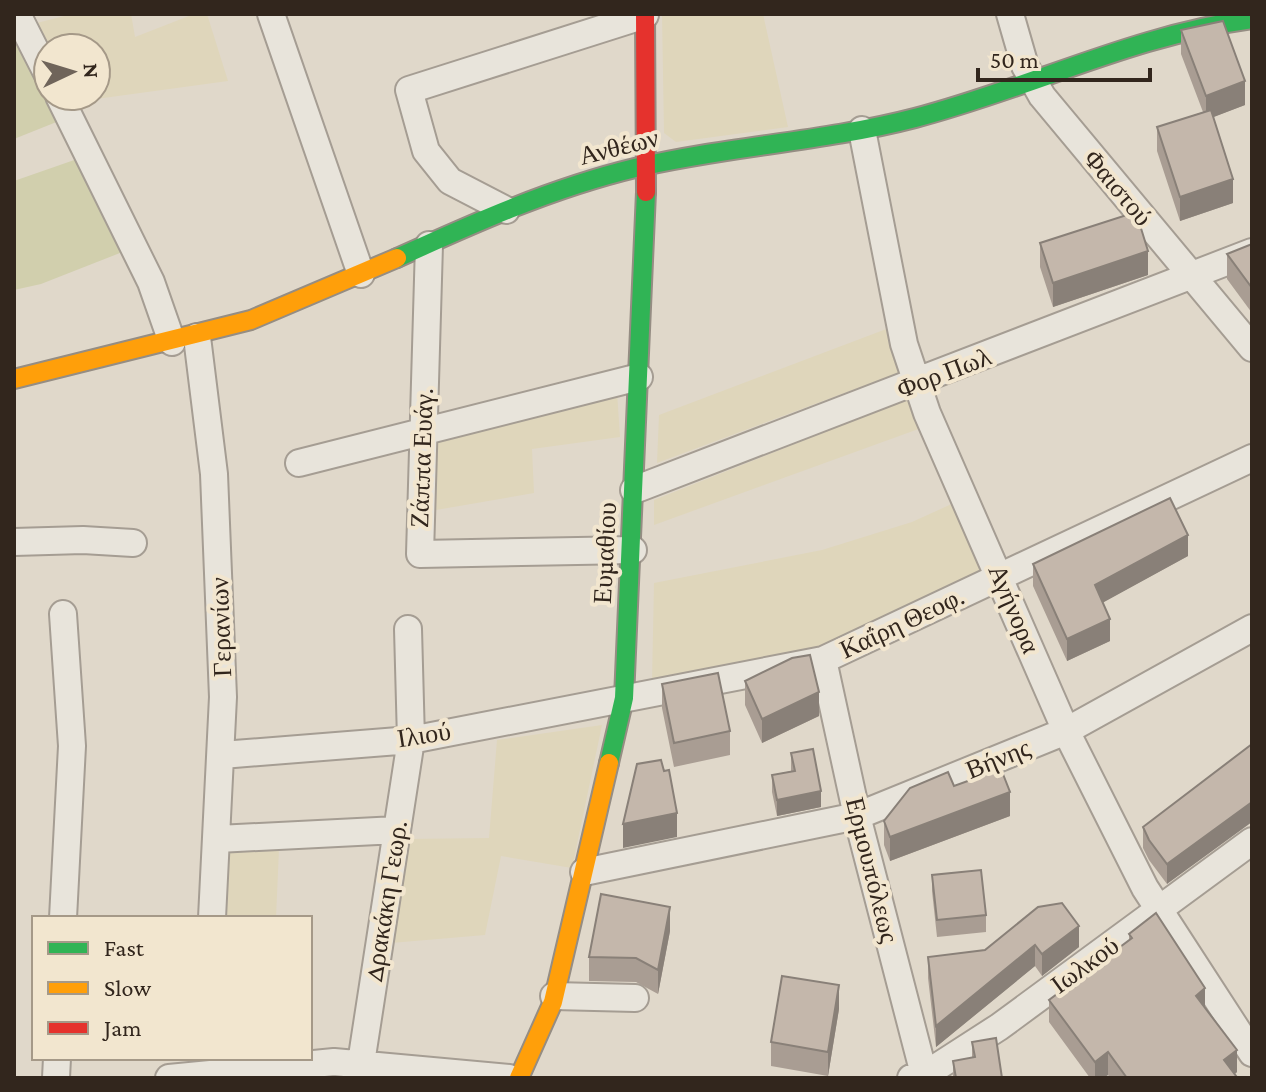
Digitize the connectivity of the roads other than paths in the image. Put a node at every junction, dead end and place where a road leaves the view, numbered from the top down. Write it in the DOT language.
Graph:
graph roads {
  1 [pos="17,14"];
  2 [pos="271,14"];
  3 [pos="645,14"];
  4 [pos="1010,14"];
  5 [pos="1252,19"];
  6 [pos="32,44"];
  7 [pos="1032,80"];
  8 [pos="67,112"];
  9 [pos="862,130"];
  10 [pos="646,165"];
  11 [pos="506,210"];
  12 [pos="429,245"];
  13 [pos="1252,252"];
  14 [pos="361,274"];
  15 [pos="1191,275"];
  16 [pos="184,340"];
  17 [pos="1252,348"];
  18 [pos="639,377"];
  19 [pos="14,379"];
  20 [pos="916,384"];
  21 [pos="423,429"];
  22 [pos="1252,458"];
  23 [pos="299,463"];
  24 [pos="634,490"];
  25 [pos="14,542"];
  26 [pos="133,543"];
  27 [pos="633,550"];
  28 [pos="1000,576"];
  29 [pos="63,614"];
  30 [pos="1252,628"];
  31 [pos="408,629"];
  32 [pos="823,660"];
  33 [pos="624,698"];
  34 [pos="1066,731"];
  35 [pos="411,740"];
  36 [pos="222,755"];
  37 [pos="857,816"];
  38 [pos="397,830"];
  39 [pos="218,839"];
  40 [pos="1252,841"];
  41 [pos="584,872"];
  42 [pos="1158,911"];
  43 [pos="63,916"];
  44 [pos="212,916"];
  45 [pos="554,996"];
  46 [pos="635,998"];
  47 [pos="1252,1053"];
  48 [pos="361,1063"];
  49 [pos="201,1071"];
  50 [pos="920,1076"];
  51 [pos="169,1078"];
  52 [pos="509,1078"];
  53 [pos="519,1078"];
  1 -- 6 [label="street"];
  2 -- 14 [label="street"];
  3 -- 10 [label="street, Ευμαθίου"];
  3 -- 11 [label="street"];
  4 -- 7 [label="street, Φαιστού"];
  5 -- 7 [label="street, Ανθέων"];
  7 -- 9 [label="street, Ανθέων"];
  7 -- 15 [label="street, Φαιστού"];
  8 -- 16 [label="street, Γερανίων"];
  9 -- 10 [label="street, Ανθέων"];
  9 -- 20 [label="street, Αγήνορα"];
  10 -- 11 [label="street, Ανθέων"];
  10 -- 18 [label="street, Ευμαθίου"];
  11 -- 12 [label="street, Ανθέων"];
  12 -- 14 [label="street, Ανθέων"];
  12 -- 21 [label="street, Ζάππα Ευάγ."];
  13 -- 15 [label="street, Φορ Πωλ"];
  14 -- 16 [label="street, Ανθέων"];
  15 -- 17 [label="street, Φαιστού"];
  15 -- 20 [label="street, Φορ Πωλ"];
  16 -- 19 [label="street, Ανθέων"];
  16 -- 36 [label="street, Γερανίων"];
  18 -- 21 [label="street"];
  18 -- 24 [label="street, Ευμαθίου"];
  20 -- 24 [label="street, Φορ Πωλ"];
  20 -- 28 [label="street, Αγήνορα"];
  21 -- 23 [label="street"];
  21 -- 27 [label="street, Ζάππα Ευάγ."];
  22 -- 28 [label="street, Καΐρη Θεοφ."];
  24 -- 27 [label="street, Ευμαθίου"];
  25 -- 26 [label="street"];
  27 -- 33 [label="street, Ευμαθίου"];
  28 -- 32 [label="street, Καΐρη Θεοφ."];
  28 -- 34 [label="street, Αγήνορα"];
  29 -- 43 [label="street"];
  30 -- 34 [label="street, Βήνης"];
  31 -- 35 [label="street, Δρακάκη Γεωρ."];
  32 -- 33 [label="street, Καΐρη Θεοφ."];
  32 -- 37 [label="street, Ερμουπόλεως"];
  33 -- 35 [label="street, Ιλιού"];
  33 -- 41 [label="street, Ευμαθίου"];
  34 -- 37 [label="street, Βήνης"];
  34 -- 42 [label="street, Αγήνορα"];
  35 -- 36 [label="street, Ιλιού"];
  35 -- 38 [label="street, Δρακάκη Γεωρ."];
  36 -- 39 [label="street, Γερανίων"];
  37 -- 41 [label="street, Βήνης"];
  37 -- 50 [label="street, Ερμουπόλεως"];
  38 -- 39 [label="street"];
  38 -- 48 [label="street, Δρακάκη Γεωρ."];
  39 -- 44 [label="street, Γερανίων"];
  40 -- 42 [label="street, Ιωλκού"];
  41 -- 45 [label="street, Ευμαθίου"];
  42 -- 47 [label="street, Αγήνορα"];
  42 -- 50 [label="street, Ιωλκού"];
  45 -- 46 [label="street"];
  45 -- 53 [label="street, Ευμαθίου"];
  48 -- 49 [label="street"];
  48 -- 52 [label="street"];
  49 -- 51 [label="street"];
}
